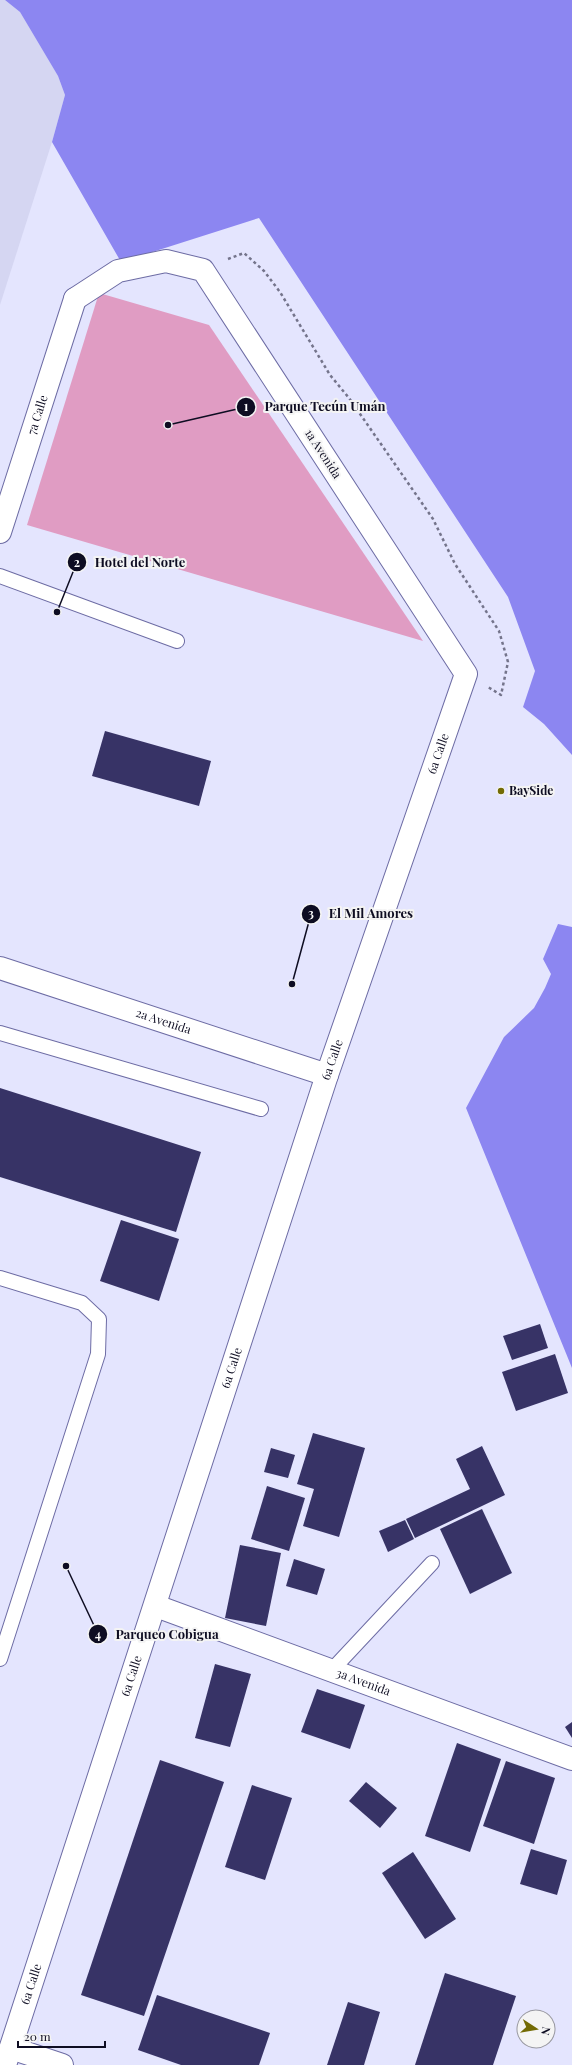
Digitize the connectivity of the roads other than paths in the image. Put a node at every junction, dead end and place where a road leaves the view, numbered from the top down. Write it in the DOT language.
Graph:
graph roads {
  1 [pos="75,299"];
  2 [pos="0,532"];
  3 [pos="0,576"];
  4 [pos="177,641"];
  5 [pos="466,674"];
  6 [pos="0,968"];
  7 [pos="0,1033"];
  8 [pos="327,1075"];
  9 [pos="261,1109"];
  10 [pos="0,1278"];
  11 [pos="432,1563"];
  12 [pos="156,1606"];
  13 [pos="0,1659"];
  14 [pos="331,1671"];
  15 [pos="572,1759"];
  16 [pos="8,2057"];
  17 [pos="62,2065"];
  1 -- 2 [label="street, 7a Calle"];
  1 -- 5 [label="street, 1a Avenida"];
  3 -- 4 [label="lane"];
  5 -- 8 [label="street, 6a Calle"];
  6 -- 8 [label="street, 2a Avenida"];
  7 -- 9 [label="lane"];
  8 -- 12 [label="street, 6a Calle"];
  10 -- 13 [label="lane"];
  11 -- 14 [label="lane"];
  12 -- 14 [label="street, 3a Avenida"];
  12 -- 16 [label="street, 6a Calle"];
  14 -- 15 [label="street, 3a Avenida"];
  16 -- 17 [label="street"];
}
